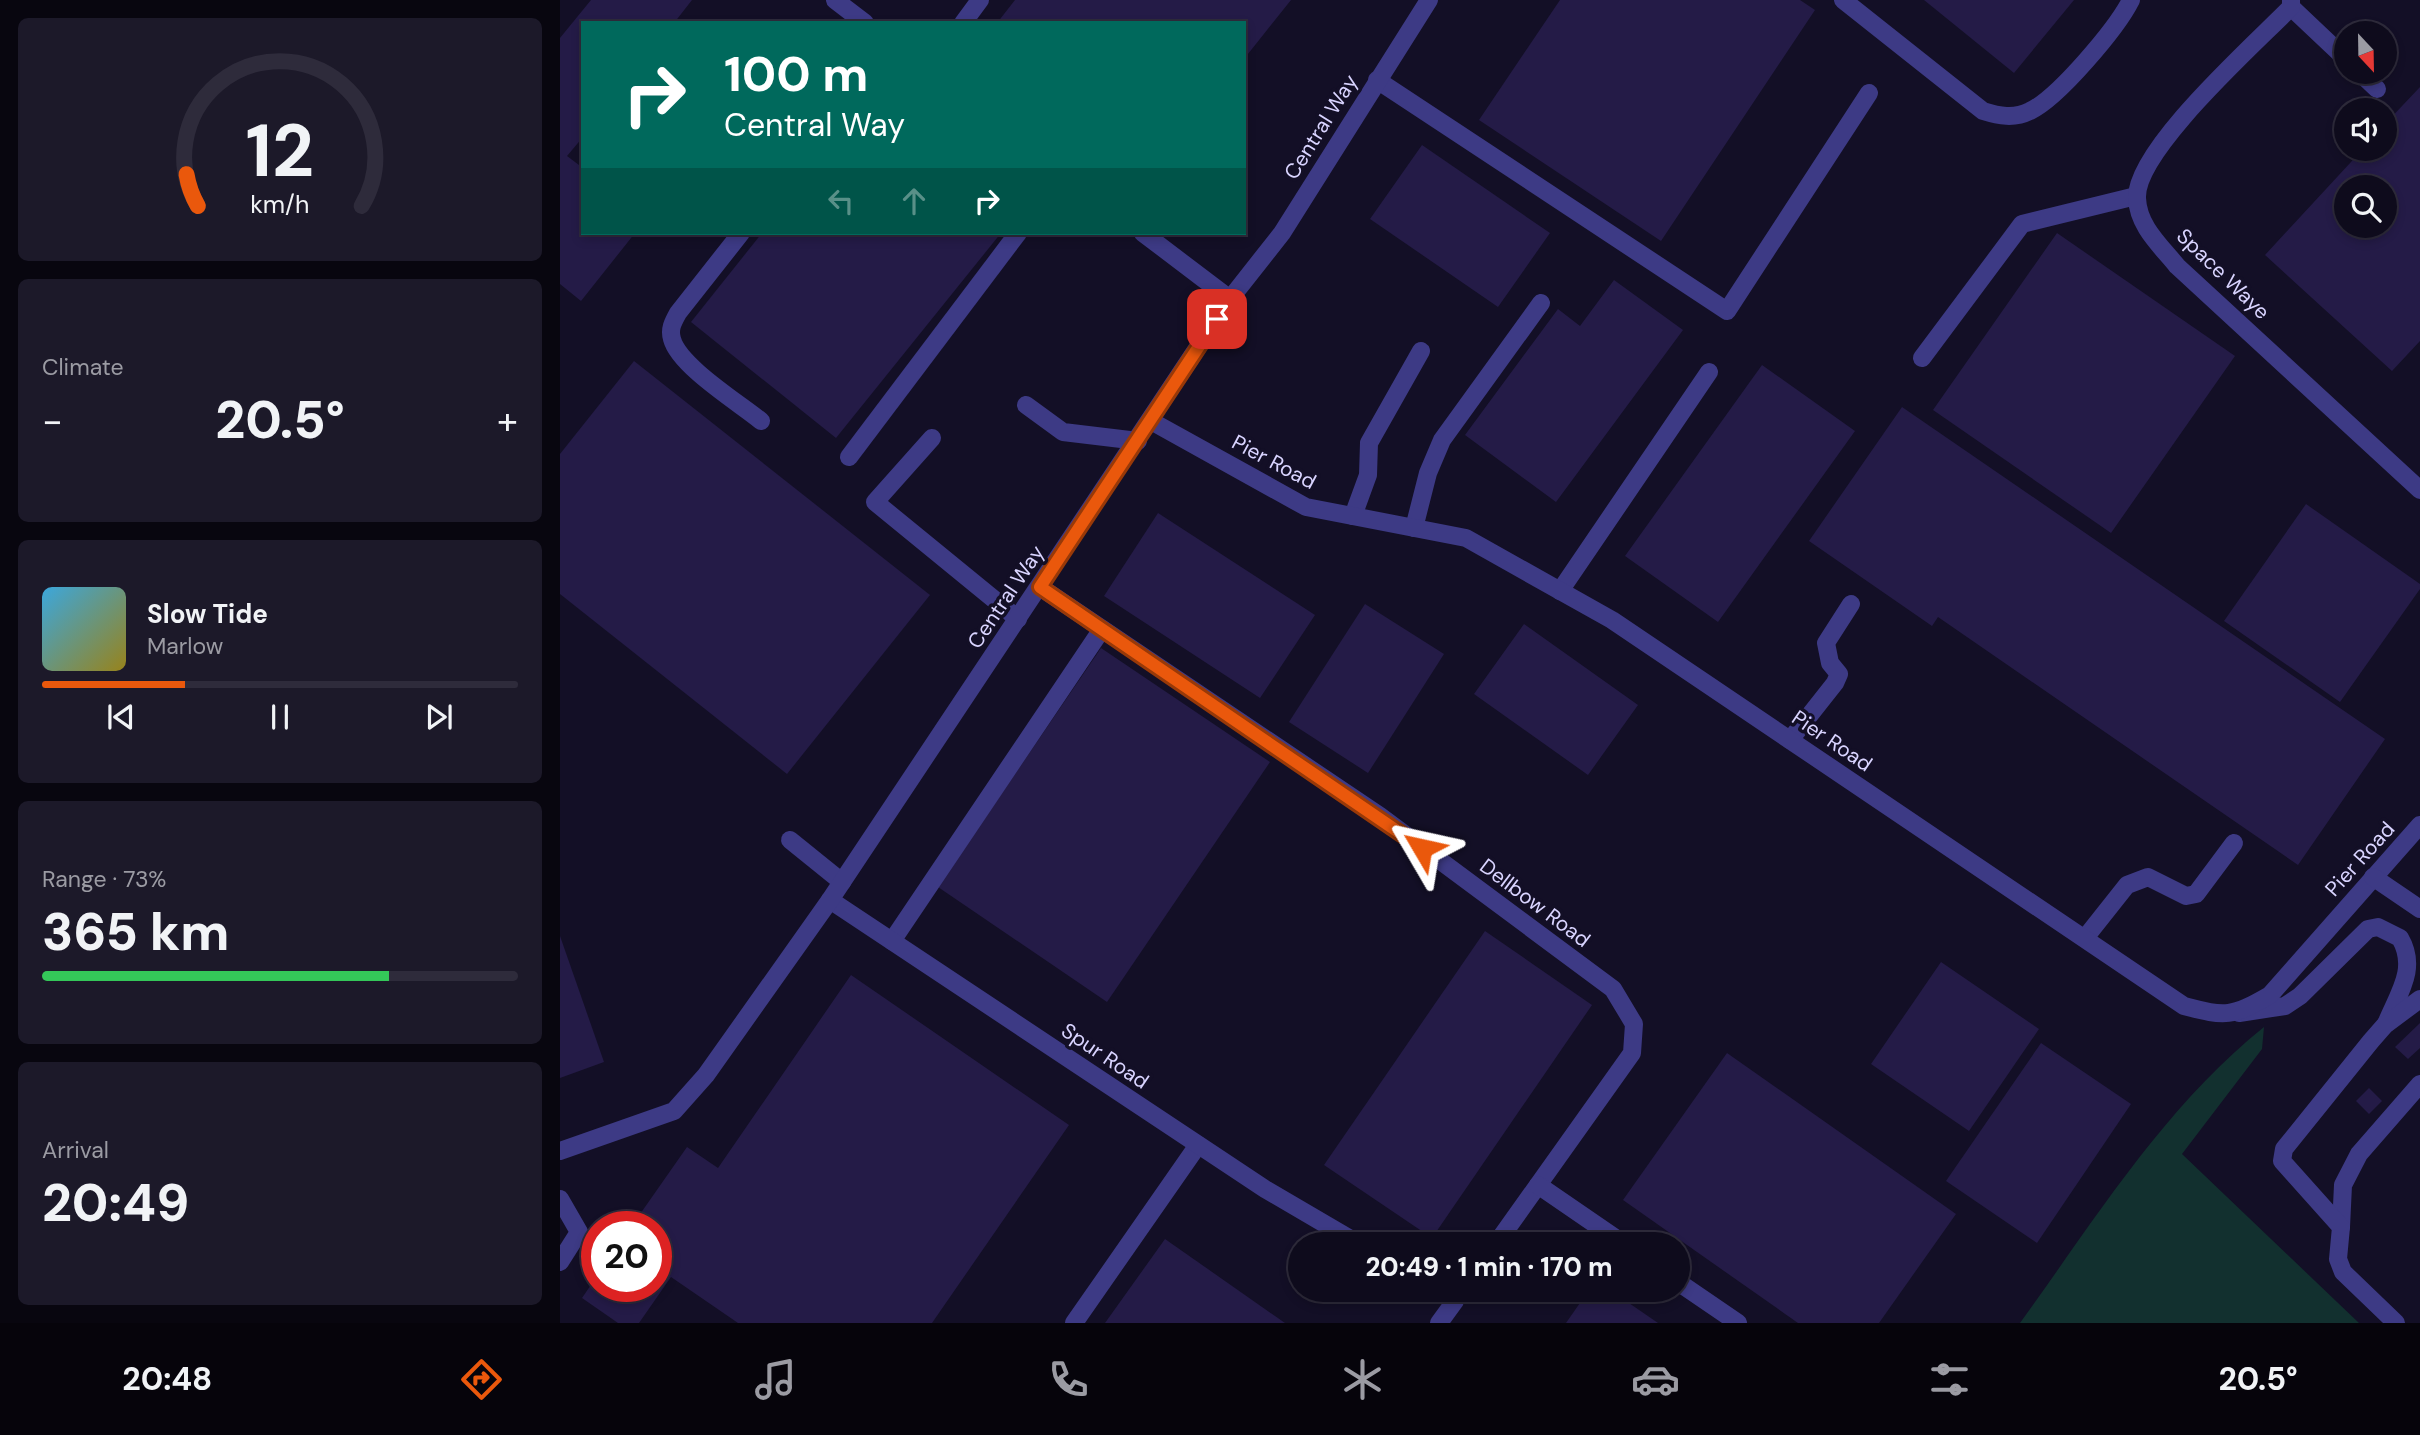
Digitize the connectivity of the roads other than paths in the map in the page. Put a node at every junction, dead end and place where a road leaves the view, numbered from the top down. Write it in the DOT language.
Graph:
graph roads {
  1 [pos="835,0"];
  2 [pos="980,0"];
  3 [pos="1429,0"];
  4 [pos="1843,0"];
  5 [pos="2131,0"];
  6 [pos="2291,4"];
  7 [pos="862,21"];
  8 [pos="964,21"];
  9 [pos="2334,47"];
  10 [pos="1377,80"];
  11 [pos="2372,84"];
  12 [pos="2377,89"];
  13 [pos="1869,93"];
  14 [pos="2136,196"];
  15 [pos="739,235"];
  16 [pos="1016,235"];
  17 [pos="1146,235"];
  18 [pos="1230,299"];
  19 [pos="1541,303"];
  20 [pos="1421,351"];
  21 [pos="1922,358"];
  22 [pos="1709,372"];
  23 [pos="1026,405"];
  24 [pos="761,421"];
  25 [pos="1151,421"];
  26 [pos="932,438"];
  27 [pos="1138,441"];
  28 [pos="849,457"];
  29 [pos="2420,490"];
  30 [pos="1353,516"];
  31 [pos="1414,528"];
  32 [pos="1040,587"];
  33 [pos="1560,591"];
  34 [pos="1851,604"];
  35 [pos="1018,619"];
  36 [pos="1102,629"];
  37 [pos="1790,740"];
  38 [pos="2420,825"];
  39 [pos="790,840"];
  40 [pos="2234,844"];
  41 [pos="2373,877"];
  42 [pos="842,882"];
  43 [pos="830,900"];
  44 [pos="2420,909"];
  45 [pos="2085,938"];
  46 [pos="892,941"];
  47 [pos="2420,999"];
  48 [pos="2239,1013"];
  49 [pos="2385,1026"];
  50 [pos="2420,1084"];
  51 [pos="1198,1145"];
  52 [pos="560,1151"];
  53 [pos="1538,1185"];
  54 [pos="560,1199"];
  55 [pos="2341,1227"];
  56 [pos="1338,1232"];
  57 [pos="1505,1232"];
  58 [pos="1607,1232"];
  59 [pos="560,1262"];
  60 [pos="1690,1290"];
  61 [pos="1454,1302"];
  62 [pos="1074,1323"];
  63 [pos="1439,1323"];
  64 [pos="1738,1323"];
  65 [pos="2396,1323"];
  1 -- 7 [label="street"];
  2 -- 8 [label="street"];
  3 -- 10 [label="street, Central Way"];
  4 -- 5 [label="street"];
  6 -- 9 [label="street"];
  6 -- 14 [label="street"];
  10 -- 13 [label="street"];
  10 -- 18 [label="street, Central Way"];
  11 -- 12 [label="street"];
  14 -- 21 [label="street"];
  14 -- 29 [label="street, Space Waye"];
  15 -- 24 [label="street"];
  16 -- 28 [label="street"];
  17 -- 18 [label="street"];
  18 -- 25 [label="street, Central Way"];
  19 -- 31 [label="street"];
  20 -- 30 [label="street"];
  22 -- 33 [label="street"];
  23 -- 27 [label="street"];
  25 -- 27 [label="street, Central Way"];
  25 -- 30 [label="street, Pier Road"];
  26 -- 35 [label="street"];
  27 -- 32 [label="street, Central Way"];
  30 -- 31 [label="street, Pier Road"];
  31 -- 33 [label="street, Pier Road"];
  32 -- 35 [label="street, Central Way"];
  32 -- 36 [label="street, Dellbow Road"];
  33 -- 37 [label="street, Pier Road"];
  34 -- 37 [label="street"];
  35 -- 42 [label="street, Central Way"];
  36 -- 46 [label="street"];
  36 -- 53 [label="street, Dellbow Road"];
  37 -- 45 [label="street, Pier Road"];
  38 -- 41 [label="street, Pier Road"];
  39 -- 42 [label="street"];
  40 -- 45 [label="street"];
  41 -- 44 [label="street"];
  41 -- 48 [label="street, Pier Road"];
  42 -- 43 [label="street, Central Way"];
  43 -- 46 [label="street, Spur Road"];
  43 -- 52 [label="street, Central Way"];
  45 -- 48 [label="street, Pier Road"];
  46 -- 51 [label="street, Spur Road"];
  47 -- 49 [label="street"];
  48 -- 49 [label="street"];
  49 -- 55 [label="street"];
  50 -- 55 [label="street"];
  51 -- 56 [label="street, Spur Road"];
  51 -- 62 [label="street"];
  53 -- 57 [label="street, Dellbow Road"];
  53 -- 58 [label="street"];
  54 -- 59 [label="street"];
  55 -- 65 [label="street"];
  60 -- 64 [label="street"];
  61 -- 63 [label="street"];
}
